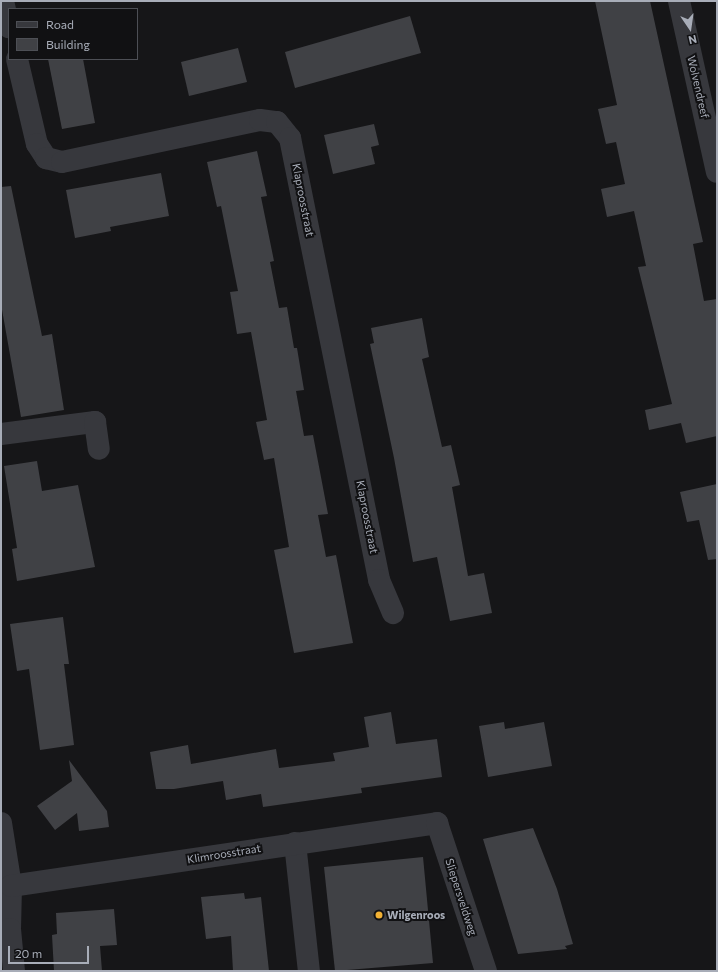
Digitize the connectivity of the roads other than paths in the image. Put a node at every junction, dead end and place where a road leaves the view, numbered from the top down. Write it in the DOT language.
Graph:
graph roads {
  1 [pos="3,1"];
  2 [pos="678,1"];
  3 [pos="8,23"];
  4 [pos="17,60"];
  5 [pos="717,172"];
  6 [pos="1,434"];
  7 [pos="99,449"];
  8 [pos="393,613"];
  9 [pos="1,823"];
  10 [pos="437,823"];
  11 [pos="295,844"];
  12 [pos="11,886"];
  13 [pos="5,929"];
  14 [pos="14,971"];
  15 [pos="309,971"];
  16 [pos="486,971"];
  1 -- 3 [label="street"];
  2 -- 5 [label="street, Wolvendreef"];
  4 -- 8 [label="street, Klaproosstraat"];
  6 -- 7 [label="street"];
  9 -- 12 [label="street"];
  10 -- 11 [label="street, Klimroosstraat"];
  10 -- 16 [label="street, Sliepersveldweg"];
  11 -- 12 [label="street, Klimroosstraat"];
  11 -- 15 [label="street"];
  12 -- 13 [label="street"];
  13 -- 14 [label="street"];
}
